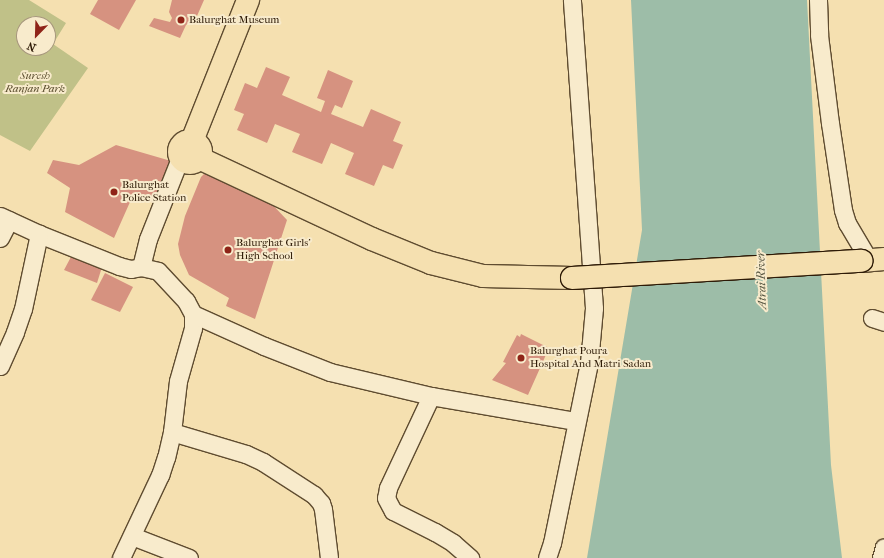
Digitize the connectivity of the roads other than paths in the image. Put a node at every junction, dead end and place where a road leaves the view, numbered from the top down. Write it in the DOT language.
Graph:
graph roads {
  1 [pos="248,0"];
  2 [pos="572,0"];
  3 [pos="818,0"];
  4 [pos="190,155"];
  5 [pos="4,218"];
  6 [pos="39,234"];
  7 [pos="0,238"];
  8 [pos="872,260"];
  9 [pos="145,268"];
  10 [pos="193,314"];
  11 [pos="0,366"];
  12 [pos="431,396"];
  13 [pos="576,421"];
  14 [pos="172,432"];
  15 [pos="132,536"];
  16 [pos="884,547"];
  17 [pos="121,558"];
  18 [pos="189,558"];
  19 [pos="329,558"];
  20 [pos="470,558"];
  21 [pos="547,558"];
  22 [pos="881,558"];
  1 -- 4 [label="main road"];
  2 -- 13 [label="street"];
  3 -- 8 [label="street"];
  4 -- 8 [label="main road, bridge"];
  4 -- 9 [label="street"];
  5 -- 6 [label="street"];
  5 -- 7 [label="street"];
  6 -- 9 [label="street"];
  6 -- 11 [label="street"];
  9 -- 10 [label="street"];
  10 -- 12 [label="street"];
  10 -- 14 [label="street"];
  12 -- 13 [label="street"];
  12 -- 20 [label="street"];
  13 -- 21 [label="street"];
  14 -- 15 [label="street"];
  14 -- 19 [label="street"];
  15 -- 17 [label="street"];
  15 -- 18 [label="street"];
  16 -- 22 [label="street"];
}
